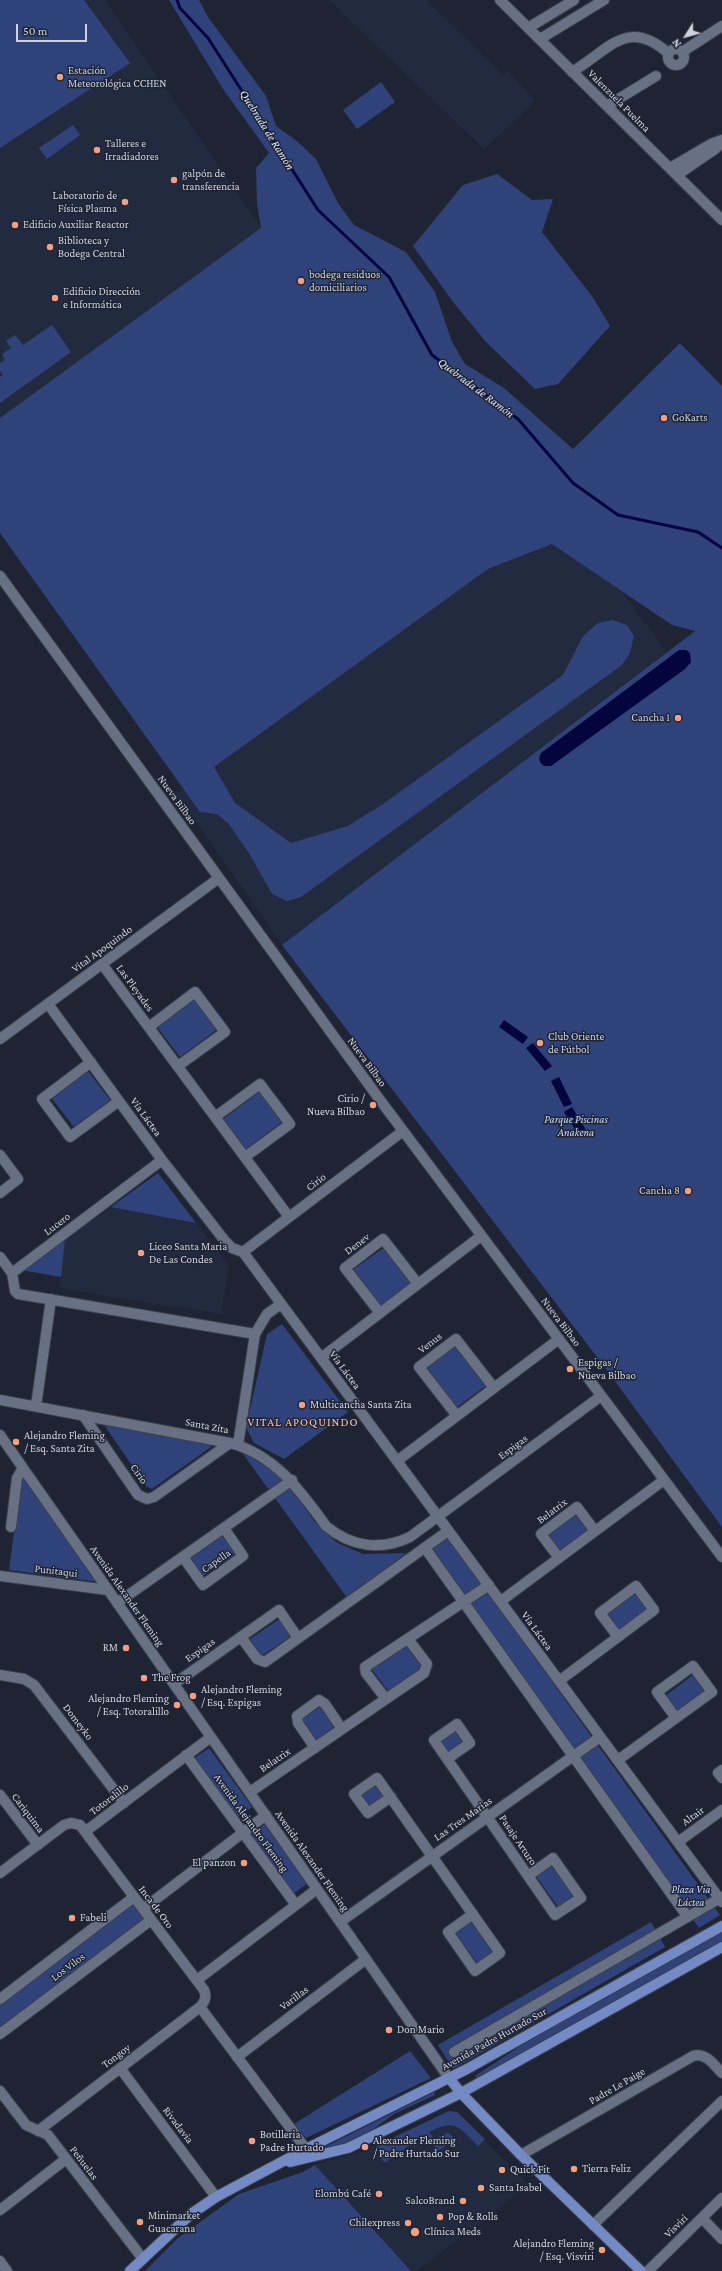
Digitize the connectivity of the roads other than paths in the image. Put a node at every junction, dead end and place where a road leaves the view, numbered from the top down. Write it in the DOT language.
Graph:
graph roads {
  1 [pos="500,0"];
  2 [pos="574,0"];
  3 [pos="604,0"];
  4 [pos="722,26"];
  5 [pos="528,28"];
  6 [pos="540,39"];
  7 [pos="572,72"];
  8 [pos="656,76"];
  9 [pos="607,106"];
  10 [pos="722,141"];
  11 [pos="673,172"];
  12 [pos="722,220"];
  13 [pos="0,576"];
  14 [pos="219,878"];
  15 [pos="102,964"];
  16 [pos="48,1004"];
  17 [pos="148,1026"];
  18 [pos="0,1039"];
  19 [pos="91,1062"];
  20 [pos="178,1066"];
  21 [pos="119,1100"];
  22 [pos="215,1117"];
  23 [pos="403,1131"];
  24 [pos="0,1155"];
  25 [pos="245,1157"];
  26 [pos="162,1160"];
  27 [pos="0,1192"];
  28 [pos="289,1217"];
  29 [pos="481,1236"];
  30 [pos="242,1252"];
  31 [pos="0,1257"];
  32 [pos="12,1273"];
  33 [pos="418,1284"];
  34 [pos="51,1300"];
  35 [pos="281,1304"];
  36 [pos="380,1313"];
  37 [pos="255,1334"];
  38 [pos="559,1339"];
  39 [pos="321,1358"];
  40 [pos="494,1388"];
  41 [pos="601,1396"];
  42 [pos="0,1400"];
  43 [pos="36,1406"];
  44 [pos="83,1415"];
  45 [pos="456,1416"];
  46 [pos="0,1435"];
  47 [pos="234,1444"];
  48 [pos="397,1461"];
  49 [pos="23,1468"];
  50 [pos="292,1480"];
  51 [pos="664,1480"];
  52 [pos="438,1517"];
  53 [pos="11,1526"];
  54 [pos="224,1528"];
  55 [pos="448,1531"];
  56 [pos="595,1531"];
  57 [pos="425,1548"];
  58 [pos="183,1556"];
  59 [pos="722,1557"];
  60 [pos="559,1558"];
  61 [pos="0,1576"];
  62 [pos="489,1585"];
  63 [pos="108,1590"];
  64 [pos="464,1602"];
  65 [pos="501,1602"];
  66 [pos="117,1603"];
  67 [pos="240,1637"];
  68 [pos="618,1637"];
  69 [pos="298,1638"];
  70 [pos="408,1639"];
  71 [pos="0,1675"];
  72 [pos="559,1681"];
  73 [pos="174,1684"];
  74 [pos="386,1699"];
  75 [pos="676,1718"];
  76 [pos="342,1730"];
  77 [pos="211,1737"];
  78 [pos="600,1737"];
  79 [pos="314,1748"];
  80 [pos="186,1755"];
  81 [pos="573,1756"];
  82 [pos="447,1759"];
  83 [pos="618,1760"];
  84 [pos="722,1770"];
  85 [pos="722,1778"];
  86 [pos="250,1792"];
  87 [pos="0,1795"];
  88 [pos="391,1797"];
  89 [pos="124,1803"];
  90 [pos="722,1810"];
  91 [pos="266,1815"];
  92 [pos="487,1817"];
  93 [pos="86,1831"];
  94 [pos="243,1832"];
  95 [pos="678,1842"];
  96 [pos="38,1845"];
  97 [pos="432,1856"];
  98 [pos="0,1873"];
  99 [pos="528,1876"];
  100 [pos="317,1889"];
  101 [pos="134,1898"];
  102 [pos="721,1899"];
  103 [pos="296,1905"];
  104 [pos="143,1909"];
  105 [pos="473,1914"];
  106 [pos="687,1916"];
  107 [pos="151,1920"];
  108 [pos="340,1922"];
  109 [pos="722,1926"];
  110 [pos="722,1947"];
  111 [pos="366,1959"];
  112 [pos="197,1980"];
  113 [pos="0,1999"];
  114 [pos="203,2002"];
  115 [pos="0,2034"];
  116 [pos="454,2052"];
  117 [pos="237,2057"];
  118 [pos="120,2068"];
  119 [pos="722,2073"];
  120 [pos="449,2078"];
  121 [pos="0,2091"];
  122 [pos="461,2093"];
  123 [pos="722,2101"];
  124 [pos="38,2131"];
  125 [pos="306,2149"];
  126 [pos="521,2155"];
  127 [pos="66,2159"];
  128 [pos="275,2167"];
  129 [pos="216,2196"];
  130 [pos="722,2198"];
  131 [pos="0,2210"];
  132 [pos="702,2218"];
  133 [pos="594,2225"];
  134 [pos="722,2239"];
  135 [pos="143,2259"];
  136 [pos="0,2261"];
  137 [pos="7,2271"];
  138 [pos="130,2271"];
  139 [pos="641,2271"];
  140 [pos="648,2271"];
  1 -- 5 [label="street, Valenzuela Puelma"];
  2 -- 5 [label="street"];
  3 -- 6 [label="street"];
  4 -- 7 [label="street"];
  5 -- 6 [label="street, Valenzuela Puelma"];
  6 -- 7 [label="street, Valenzuela Puelma"];
  7 -- 9 [label="street, Valenzuela Puelma"];
  8 -- 9 [label="street"];
  9 -- 11 [label="street, Valenzuela Puelma"];
  10 -- 11 [label="street"];
  11 -- 12 [label="street, Valenzuela Puelma"];
  13 -- 14 [label="street, Nueva Bilbao"];
  14 -- 15 [label="street, Vital Apoquindo"];
  14 -- 23 [label="street, Nueva Bilbao"];
  15 -- 16 [label="street, Vital Apoquindo"];
  15 -- 17 [label="street, Las Pleyades"];
  16 -- 18 [label="street, Vital Apoquindo"];
  16 -- 19 [label="street, Vía Láctea"];
  17 -- 20 [label="street, Las Pleyades"];
  17 -- 20 [label="street, Las Pleyades"];
  19 -- 21 [label="street, Vía Láctea"];
  19 -- 21 [label="street, Vía Láctea"];
  20 -- 22 [label="street, Las Pleyades"];
  21 -- 26 [label="street, Vía Láctea"];
  22 -- 25 [label="street, Las Pleyades"];
  22 -- 25 [label="street"];
  23 -- 28 [label="street, Cirio"];
  23 -- 29 [label="street, Nueva Bilbao"];
  24 -- 27 [label="street"];
  25 -- 28 [label="street, Las Pleyades"];
  26 -- 30 [label="street, Vía Láctea"];
  26 -- 32 [label="street, Lucero"];
  28 -- 30 [label="street, Cirio"];
  29 -- 33 [label="street"];
  29 -- 38 [label="street, Nueva Bilbao"];
  30 -- 35 [label="street, Vía Láctea"];
  31 -- 32 [label="street"];
  32 -- 34 [label="street"];
  33 -- 36 [label="street"];
  33 -- 36 [label="street, Denev"];
  34 -- 37 [label="street"];
  34 -- 43 [label="street"];
  35 -- 37 [label="street"];
  35 -- 39 [label="street, Vía Láctea"];
  36 -- 39 [label="street"];
  37 -- 47 [label="street"];
  38 -- 40 [label="street"];
  38 -- 41 [label="street, Nueva Bilbao"];
  39 -- 48 [label="street, Vía Láctea"];
  40 -- 45 [label="street"];
  40 -- 45 [label="street, Venus"];
  41 -- 51 [label="street, Nueva Bilbao"];
  41 -- 52 [label="street, Espigas"];
  42 -- 43 [label="street, Santa Zita"];
  43 -- 44 [label="street, Santa Zita"];
  44 -- 47 [label="street, Santa Zita"];
  44 -- 47 [label="street, Cirio"];
  45 -- 48 [label="street"];
  46 -- 49 [label="street, Avenida Alexander Fleming"];
  47 -- 50 [label="street, Santa Zita"];
  48 -- 52 [label="street, Vía Láctea"];
  49 -- 53 [label="street"];
  49 -- 63 [label="street, Avenida Alexander Fleming"];
  50 -- 52 [label="street, Santa Zita"];
  50 -- 54 [label="street, Capella"];
  51 -- 56 [label="street"];
  51 -- 59 [label="street, Nueva Bilbao"];
  52 -- 55 [label="street, Vía Láctea"];
  54 -- 58 [label="street, Capella"];
  54 -- 58 [label="street, Capella"];
  55 -- 57 [label="street"];
  55 -- 62 [label="street, Vía Láctea"];
  56 -- 60 [label="street"];
  56 -- 60 [label="street, Belatrix"];
  57 -- 64 [label="street"];
  57 -- 69 [label="street"];
  58 -- 66 [label="street, Capella"];
  60 -- 65 [label="street"];
  61 -- 63 [label="street, Punitaqui"];
  62 -- 64 [label="street"];
  62 -- 65 [label="street, Vía Láctea"];
  63 -- 66 [label="street, Avenida Alexander Fleming"];
  64 -- 70 [label="street"];
  64 -- 81 [label="street"];
  65 -- 72 [label="street, Vía Láctea"];
  66 -- 73 [label="street, Avenida Alexander Fleming"];
  67 -- 69 [label="street"];
  67 -- 69 [label="street, Espigas"];
  67 -- 73 [label="street, Espigas"];
  68 -- 68 [label="street"];
  68 -- 72 [label="street"];
  70 -- 74 [label="street, Belatrix"];
  70 -- 74 [label="street"];
  71 -- 89 [label="street, Domeyko"];
  72 -- 78 [label="street, Vía Láctea"];
  73 -- 77 [label="street, Avenida Alexander Fleming"];
  74 -- 76 [label="street, Belatrix"];
  75 -- 75 [label="street"];
  75 -- 83 [label="street"];
  76 -- 79 [label="street, Belatrix"];
  76 -- 79 [label="street"];
  77 -- 80 [label="street, Totoralillo"];
  77 -- 86 [label="street, Avenida Alexander Fleming"];
  78 -- 81 [label="street, Las Tres Marias"];
  78 -- 83 [label="street, Vía Láctea"];
  79 -- 86 [label="street, Belatrix"];
  80 -- 89 [label="street, Totoralillo"];
  80 -- 94 [label="street, Avenida Alejandro Fleming"];
  81 -- 92 [label="street, Las Tres Marias"];
  81 -- 106 [label="street"];
  82 -- 92 [label="street, Pasaje Arturo"];
  83 -- 95 [label="street, Vía Láctea"];
  84 -- 85 [label="street"];
  86 -- 91 [label="street, Avenida Alexander Fleming"];
  87 -- 96 [label="street, Cariquima"];
  88 -- 97 [label="street"];
  89 -- 93 [label="street, Totoralillo"];
  90 -- 95 [label="street, Altair"];
  91 -- 94 [label="street"];
  91 -- 100 [label="street, Avenida Alexander Fleming"];
  92 -- 97 [label="street, Las Tres Marias"];
  92 -- 99 [label="street, Pasaje Arturo"];
  93 -- 96 [label="street, Totoralillo"];
  93 -- 101 [label="street, Inca de Oro"];
  94 -- 103 [label="street, Avenida Alejandro Fleming"];
  94 -- 104 [label="street"];
  95 -- 102 [label="street, Vía Láctea"];
  96 -- 98 [label="street, Totoralillo"];
  97 -- 105 [label="street"];
  97 -- 108 [label="street, Las Tres Marias"];
  99 -- 99 [label="street, Pasaje Arturo"];
  100 -- 103 [label="street"];
  100 -- 108 [label="street, Avenida Alexander Fleming"];
  101 -- 104 [label="street, Inca de Oro"];
  101 -- 113 [label="street, Los Vilos"];
  102 -- 106 [label="street, Avenida Padre Hurtado Sur"];
  103 -- 112 [label="street"];
  104 -- 107 [label="street, Inca de Oro"];
  105 -- 105 [label="street"];
  106 -- 116 [label="street, Avenida Padre Hurtado Sur"];
  107 -- 112 [label="street, Inca de Oro"];
  107 -- 115 [label="street, Los Vilos"];
  108 -- 111 [label="street, Avenida Alexander Fleming"];
  109 -- 120 [label="main road, Avenida Padre Hurtado Sur"];
  110 -- 122 [label="main road, Avenida Padre Hurtado Sur"];
  111 -- 117 [label="street, Varillas"];
  111 -- 120 [label="street, Avenida Alexander Fleming"];
  112 -- 114 [label="street, Inca de Oro"];
  114 -- 117 [label="street, Inca de Oro"];
  114 -- 118 [label="street, Tongoy"];
  117 -- 125 [label="street, Inca de Oro"];
  118 -- 124 [label="street, Tongoy"];
  118 -- 129 [label="street, Rivadavia"];
  119 -- 126 [label="street, Padre Le Paige"];
  120 -- 122 [label="main road, Avenida Alexander Fleming"];
  120 -- 125 [label="main road, Avenida Padre Hurtado Sur"];
  121 -- 124 [label="street, Peñuelas"];
  122 -- 126 [label="main road, Avenida Alexander Fleming"];
  122 -- 128 [label="main road, Avenida Padre Hurtado Sur"];
  123 -- 133 [label="street"];
  124 -- 127 [label="street, Peñuelas"];
  125 -- 128 [label="main road, Avenida Padre Hurtado Sur"];
  126 -- 133 [label="main road, Avenida Alexander Fleming"];
  127 -- 131 [label="street"];
  127 -- 135 [label="street, Peñuelas"];
  128 -- 129 [label="main road, Avenida Padre Hurtado Sur"];
  129 -- 135 [label="main road, Avenida Padre Hurtado Sur"];
  130 -- 132 [label="street, Visviri"];
  132 -- 134 [label="street"];
  132 -- 140 [label="street, Visviri"];
  133 -- 139 [label="main road, Avenida Alexander Fleming"];
  135 -- 138 [label="main road, Avenida Padre Hurtado Sur"];
  136 -- 137 [label="street"];
}
